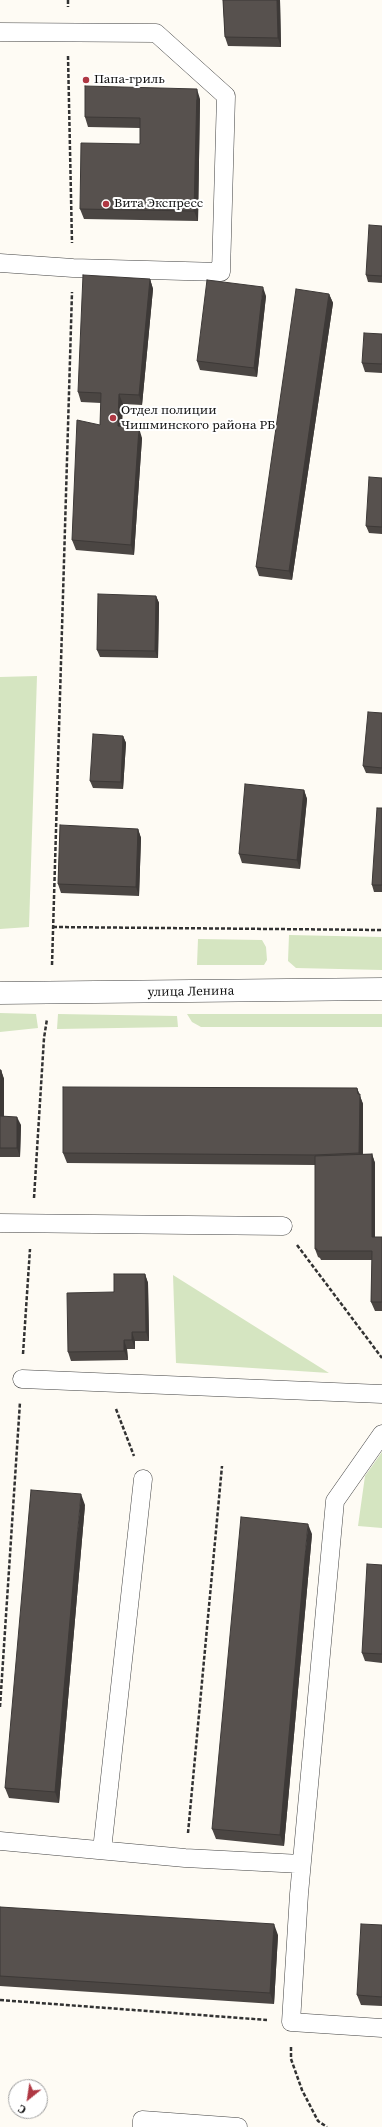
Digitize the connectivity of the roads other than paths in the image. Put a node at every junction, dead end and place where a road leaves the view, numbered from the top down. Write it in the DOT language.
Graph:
graph roads {
  1 [pos="0,32"];
  2 [pos="0,263"];
  3 [pos="382,989"];
  4 [pos="0,993"];
  5 [pos="0,1223"];
  6 [pos="283,1226"];
  7 [pos="22,1380"];
  8 [pos="382,1394"];
  9 [pos="382,1434"];
  10 [pos="142,1479"];
  11 [pos="0,1841"];
  12 [pos="102,1850"];
  13 [pos="301,1864"];
  14 [pos="382,2028"];
  15 [pos="142,2127"];
  16 [pos="238,2127"];
  1 -- 2 [label="lane"];
  3 -- 4 [label="street, улица Ленина"];
  5 -- 6 [label="lane"];
  7 -- 8 [label="lane"];
  9 -- 13 [label="lane"];
  10 -- 12 [label="lane"];
  11 -- 12 [label="lane"];
  12 -- 13 [label="lane"];
  13 -- 14 [label="lane"];
  15 -- 16 [label="lane"];
}
